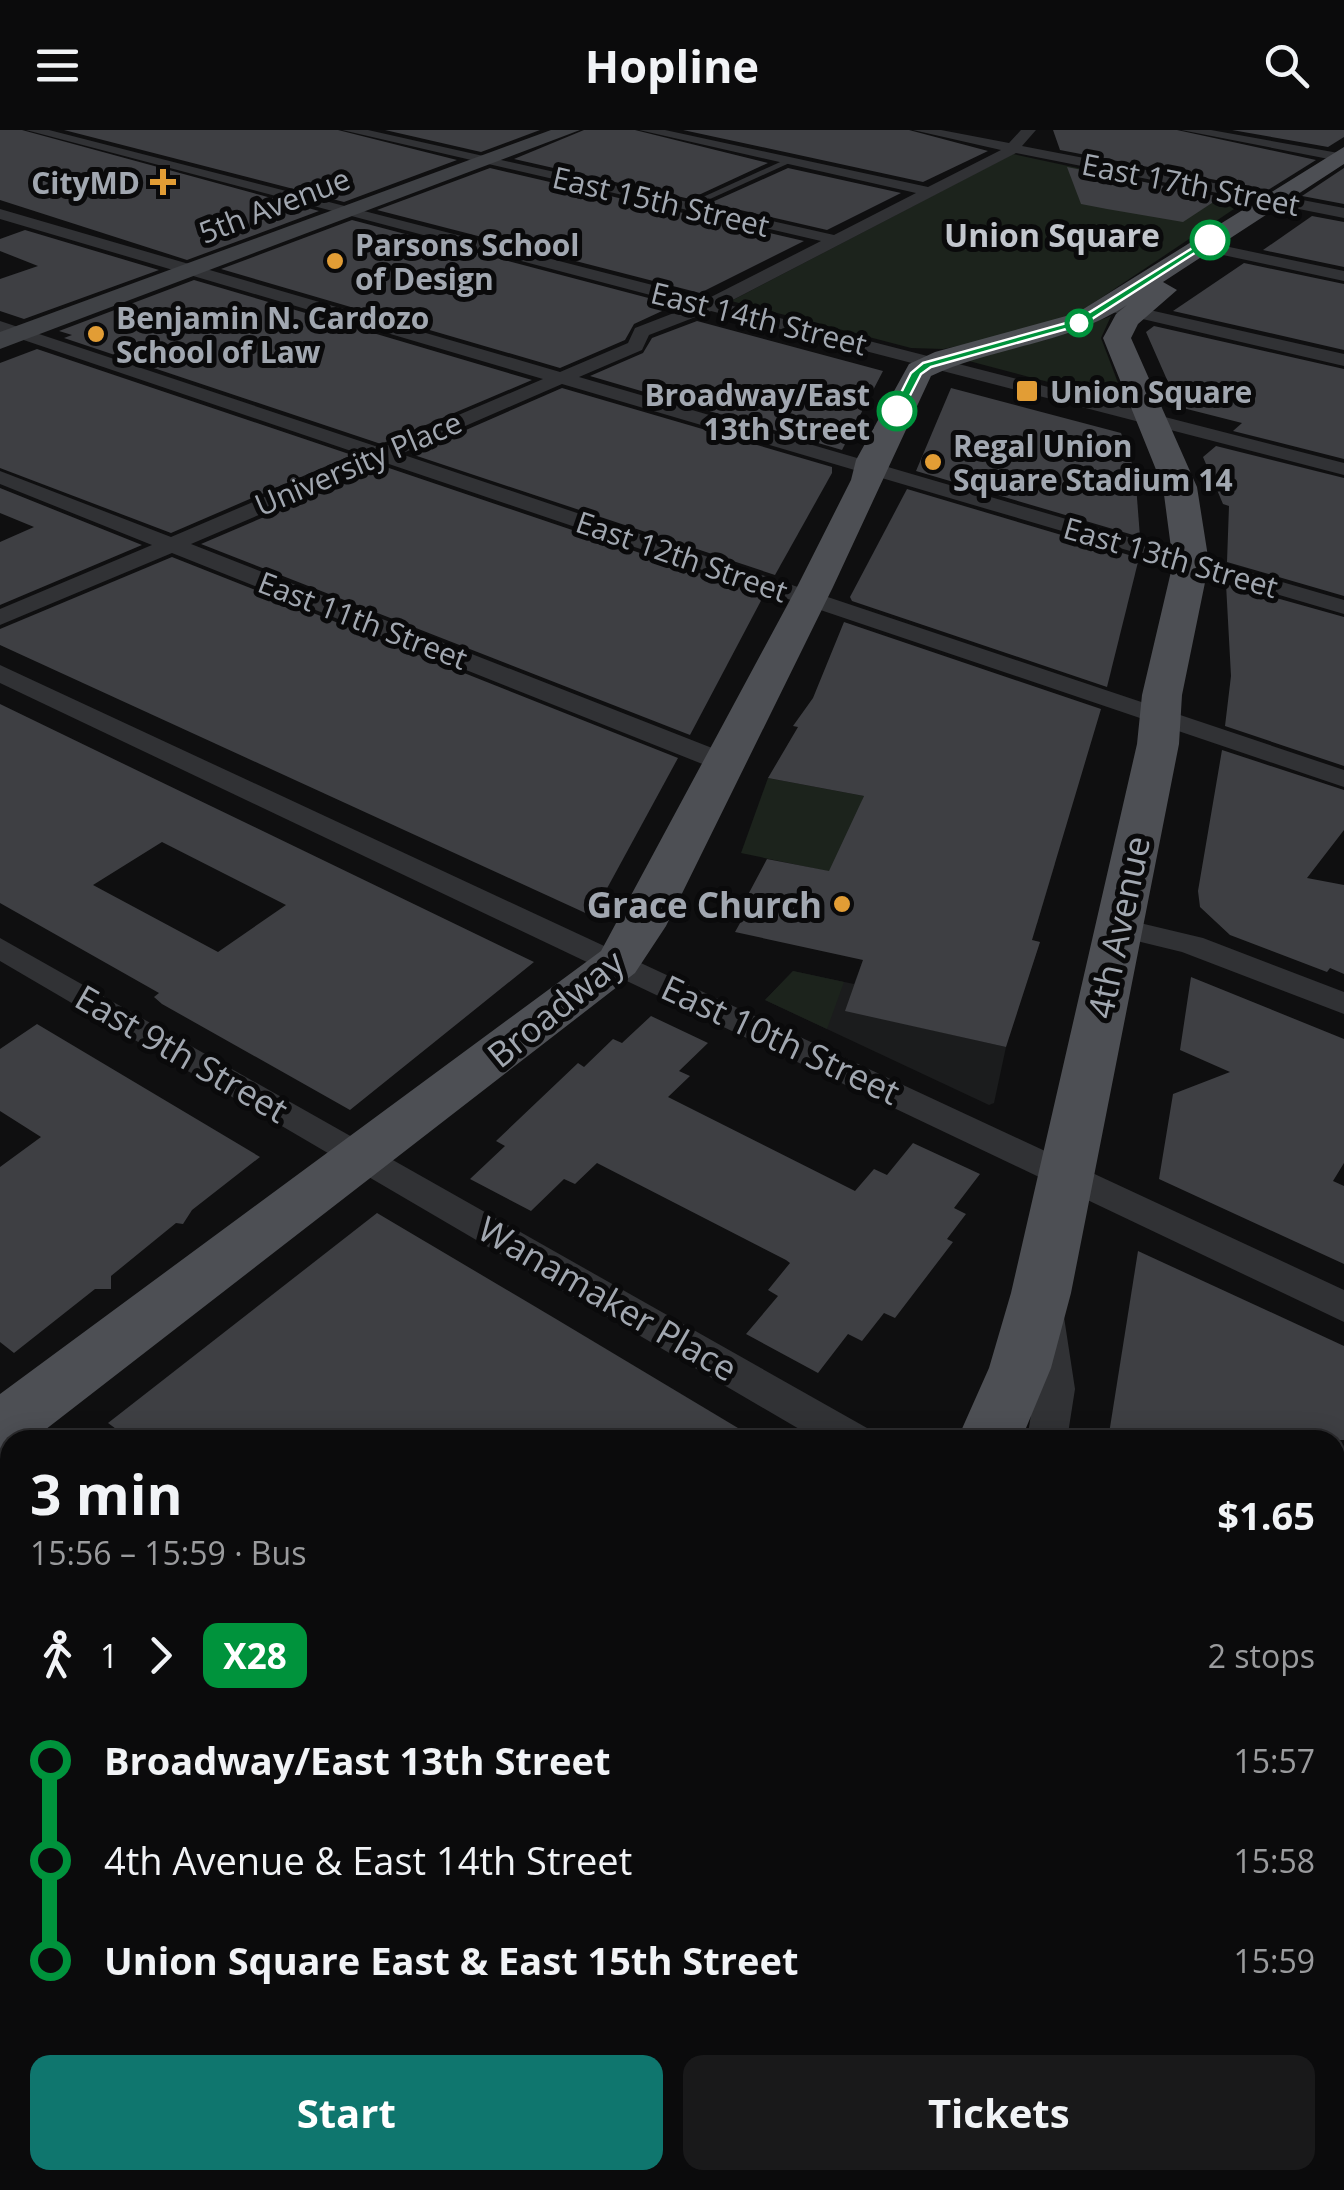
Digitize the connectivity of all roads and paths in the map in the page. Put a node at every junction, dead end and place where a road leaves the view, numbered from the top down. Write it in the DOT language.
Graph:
graph roads {
  1 [pos="33,130"];
  2 [pos="349,130"];
  3 [pos="570,130"];
  4 [pos="646,130"];
  5 [pos="920,130"];
  6 [pos="1029,130"];
  7 [pos="1188,130"];
  8 [pos="1015,149"];
  9 [pos="1343,159"];
  10 [pos="792,160"];
  11 [pos="486,162"];
  12 [pos="931,192"];
  13 [pos="1284,202"];
  14 [pos="685,207"];
  15 [pos="348,212"];
  16 [pos="1344,213"];
  17 [pos="0,214"];
  18 [pos="836,240"];
  19 [pos="1212,249"];
  20 [pos="193,271"];
  21 [pos="1344,276"];
  22 [pos="709,305"];
  23 [pos="1122,309"];
  24 [pos="7,333"];
  25 [pos="1344,360"];
  26 [pos="932,363"];
  27 [pos="556,378"];
  28 [pos="1150,420"];
  29 [pos="378,453"];
  30 [pos="1344,469"];
  31 [pos="870,470"];
  32 [pos="0,477"];
  33 [pos="170,544"];
  34 [pos="1191,563"];
  35 [pos="809,598"];
  36 [pos="1344,607"];
  37 [pos="0,618"];
  38 [pos="0,673"];
  39 [pos="1160,717"];
  40 [pos="725,763"];
  41 [pos="1344,779"];
  42 [pos="1119,927"];
  43 [pos="0,948"];
  44 [pos="618,962"];
  45 [pos="1344,1004"];
  46 [pos="363,1157"];
  47 [pos="1066,1174"];
  48 [pos="1042,1300"];
  49 [pos="1344,1306"];
  50 [pos="13,1425"];
  51 [pos="836,1430"];
  52 [pos="993,1430"];
  53 [pos="1049,1430"];
  1 -- 15 [label="street, East 14th Street"];
  2 -- 11 [label="street, East 15th Street"];
  3 -- 11 [label="main road, 5th Avenue"];
  4 -- 10 [label="street"];
  5 -- 8 [label="street, East 17th Street"];
  6 -- 8 [label="street"];
  7 -- 9 [label="street"];
  8 -- 12 [label="street, University Place"];
  8 -- 13 [label="street, East 17th Street"];
  9 -- 13 [label="main road"];
  10 -- 12 [label="street"];
  10 -- 14 [label="lane"];
  11 -- 14 [label="street, East 15th Street"];
  11 -- 15 [label="main road, 5th Avenue"];
  12 -- 18 [label="street, University Place"];
  13 -- 16 [label="street, East 17th Street"];
  13 -- 19 [label="main road"];
  14 -- 18 [label="street, East 15th Street"];
  15 -- 20 [label="main road, 5th Avenue"];
  15 -- 22 [label="street, East 14th Street"];
  17 -- 20 [label="street, East 13th Street"];
  18 -- 22 [label="street, University Place"];
  19 -- 21 [label="street"];
  19 -- 23 [label="main road"];
  20 -- 24 [label="main road, 5th Avenue"];
  20 -- 27 [label="street, East 13th Street"];
  22 -- 26 [label="street, East 14th Street"];
  22 -- 27 [label="street, University Place"];
  23 -- 25 [label="street"];
  23 -- 26 [label="main road"];
  23 -- 28 [label="main road, 4th Avenue"];
  24 -- 29 [label="street, East 12th Street"];
  26 -- 28 [label="street, East 14th Street"];
  26 -- 31 [label="main road, Broadway"];
  27 -- 29 [label="street, University Place"];
  27 -- 31 [label="street, East 13th Street"];
  28 -- 30 [label="street, East 14th Street"];
  28 -- 34 [label="main road, 4th Avenue"];
  29 -- 33 [label="street, University Place"];
  29 -- 35 [label="street, East 12th Street"];
  31 -- 34 [label="street, East 13th Street"];
  31 -- 35 [label="main road, Broadway"];
  32 -- 33 [label="street, East 11th Street"];
  33 -- 37 [label="street, University Place"];
  33 -- 40 [label="street, East 11th Street"];
  34 -- 36 [label="street, East 13th Street"];
  34 -- 39 [label="main road, 4th Avenue"];
  35 -- 39 [label="street, East 12th Street"];
  35 -- 40 [label="main road, Broadway"];
  38 -- 44 [label="street, East 10th Street"];
  39 -- 41 [label="street, East 12th Street"];
  39 -- 42 [label="main road, 4th Avenue"];
  40 -- 44 [label="main road, Broadway"];
  42 -- 45 [label="street"];
  42 -- 47 [label="main road, 4th Avenue"];
  43 -- 46 [label="street, East 9th Street"];
  44 -- 46 [label="main road, Broadway"];
  44 -- 47 [label="street, East 10th Street"];
  46 -- 50 [label="main road, Broadway"];
  46 -- 51 [label="street, Wanamaker Place"];
  47 -- 48 [label="main road, 4th Avenue"];
  47 -- 49 [label="street, East 10th Street"];
  48 -- 52 [label="main road"];
  48 -- 53 [label="street, 4th Avenue"];
}
